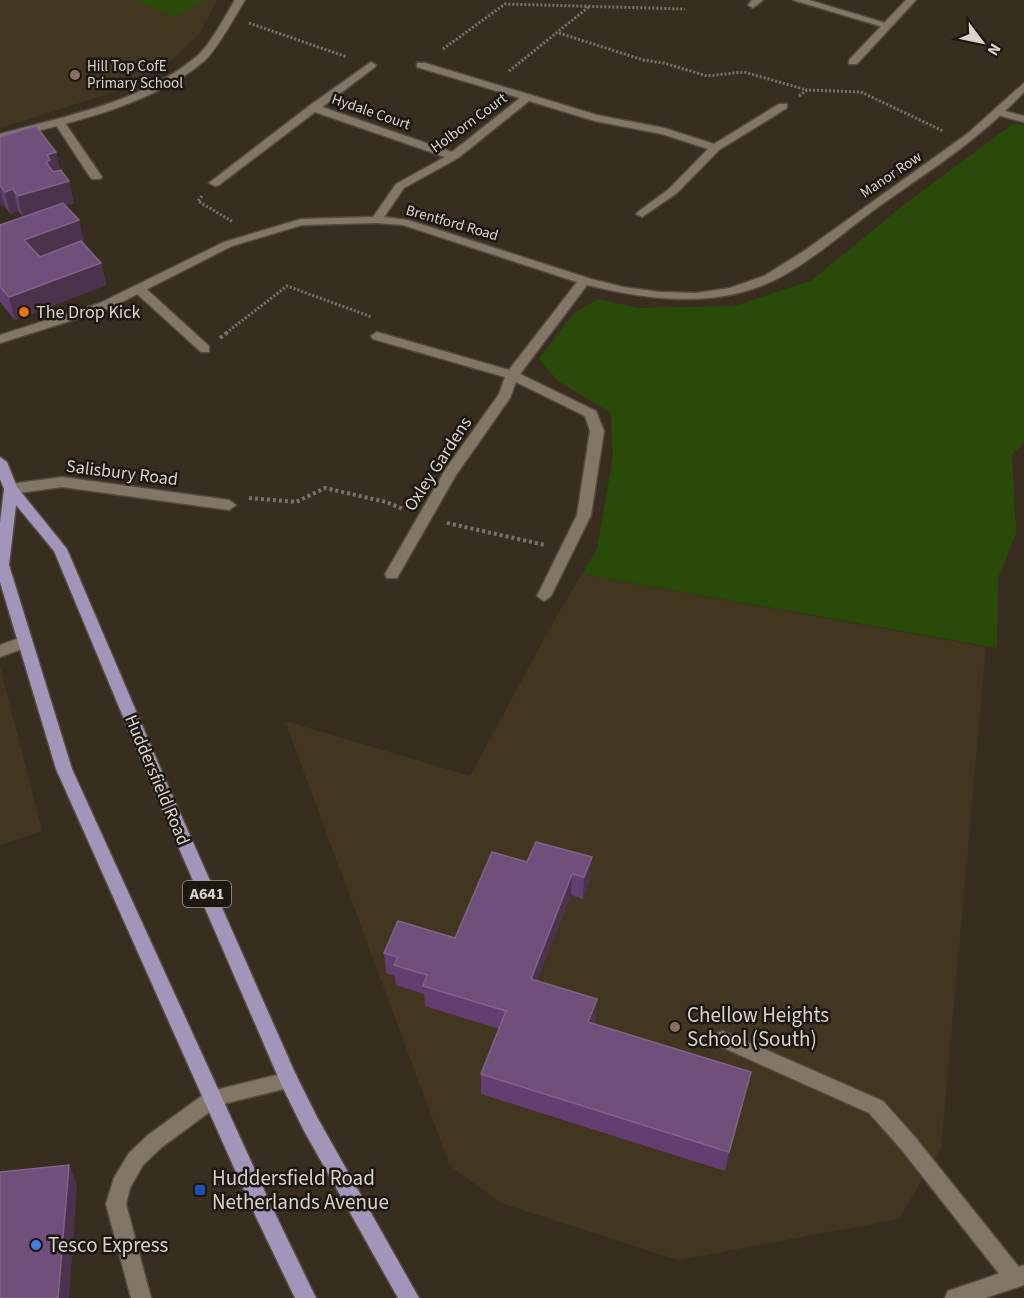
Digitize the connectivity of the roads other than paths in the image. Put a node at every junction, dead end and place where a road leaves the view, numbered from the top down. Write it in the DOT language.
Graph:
graph roads {
  1 [pos="240,0"];
  2 [pos="798,0"];
  3 [pos="911,0"];
  4 [pos="887,25"];
  5 [pos="853,62"];
  6 [pos="371,65"];
  7 [pos="421,65"];
  8 [pos="1024,86"];
  9 [pos="528,98"];
  10 [pos="783,106"];
  11 [pos="313,108"];
  12 [pos="1001,113"];
  13 [pos="1024,119"];
  14 [pos="59,122"];
  15 [pos="0,137"];
  16 [pos="715,148"];
  17 [pos="454,156"];
  18 [pos="96,177"];
  19 [pos="215,183"];
  20 [pos="642,214"];
  21 [pos="376,220"];
  22 [pos="766,279"];
  23 [pos="583,282"];
  24 [pos="139,289"];
  25 [pos="377,336"];
  26 [pos="0,339"];
  27 [pos="205,349"];
  28 [pos="513,375"];
  29 [pos="0,462"];
  30 [pos="11,489"];
  31 [pos="229,505"];
  32 [pos="392,573"];
  33 [pos="544,596"];
  34 [pos="25,642"];
  35 [pos="0,651"];
  36 [pos="723,1039"];
  37 [pos="289,1080"];
  38 [pos="214,1098"];
  39 [pos="1020,1277"];
  40 [pos="141,1298"];
  41 [pos="306,1298"];
  42 [pos="410,1298"];
  43 [pos="955,1298"];
  1 -- 14 [label="street"];
  2 -- 4 [label="street"];
  3 -- 4 [label="street"];
  4 -- 5 [label="street"];
  6 -- 11 [label="street, Hydale Court"];
  7 -- 9 [label="street, Holborn Court"];
  8 -- 12 [label="street, Manor Row"];
  9 -- 16 [label="street, Holborn Court"];
  9 -- 17 [label="street, Holborn Court"];
  10 -- 16 [label="street"];
  11 -- 17 [label="street, Hydale Court"];
  11 -- 19 [label="street, Hydale Court"];
  12 -- 13 [label="street"];
  12 -- 22 [label="street, Manor Row"];
  14 -- 15 [label="street"];
  14 -- 18 [label="street"];
  16 -- 20 [label="street"];
  17 -- 21 [label="street, Holborn Court"];
  21 -- 23 [label="street, Brentford Road"];
  21 -- 24 [label="street, Brentford Road"];
  22 -- 23 [label="street, Brentford Road"];
  23 -- 28 [label="street, Oxley Gardens"];
  24 -- 26 [label="street, Brentford Road"];
  24 -- 27 [label="street"];
  25 -- 28 [label="street"];
  28 -- 32 [label="street, Oxley Gardens"];
  28 -- 33 [label="street"];
  29 -- 30 [label="main road, Huddersfield Road / A641"];
  30 -- 31 [label="street, Salisbury Road"];
  30 -- 34 [label="main road, Huddersfield Road / A641"];
  30 -- 37 [label="main road, Huddersfield Road / A641"];
  34 -- 35 [label="street"];
  34 -- 38 [label="main road, Huddersfield Road / A641"];
  36 -- 39 [label="street"];
  37 -- 38 [label="street"];
  37 -- 42 [label="main road, Huddersfield Road / A641"];
  38 -- 40 [label="street"];
  38 -- 41 [label="main road, Huddersfield Road / A641"];
  39 -- 43 [label="street"];
}
